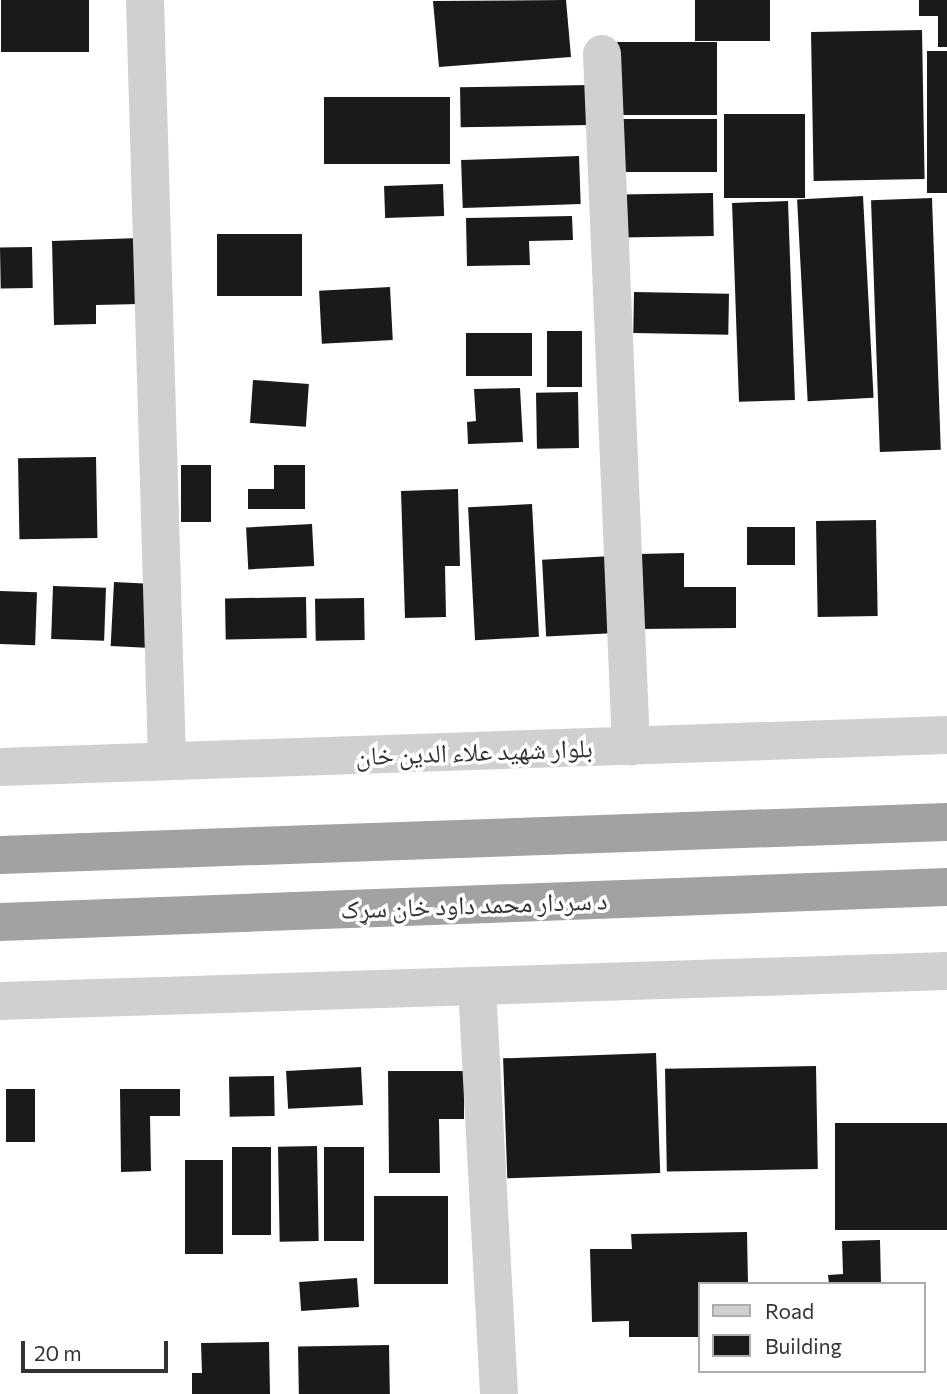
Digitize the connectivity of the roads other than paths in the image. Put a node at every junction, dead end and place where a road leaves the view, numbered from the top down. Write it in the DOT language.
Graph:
graph roads {
  1 [pos="145,0"];
  2 [pos="602,54"];
  3 [pos="947,735"];
  4 [pos="631,746"];
  5 [pos="167,761"];
  6 [pos="0,767"];
  7 [pos="947,822"];
  8 [pos="0,855"];
  9 [pos="947,887"];
  10 [pos="0,922"];
  11 [pos="947,971"];
  12 [pos="477,987"];
  13 [pos="0,1001"];
  14 [pos="499,1394"];
  1 -- 5 [label="street"];
  2 -- 4 [label="street"];
  3 -- 4 [label="street, بلوار شهید علاء الدین خان"];
  4 -- 5 [label="street, بلوار شهید علاء الدین خان"];
  5 -- 6 [label="street, بلوار شهید علاء الدین خان"];
  7 -- 8 [label="highway"];
  9 -- 10 [label="highway, د سردار محمد داود خان سړک"];
  11 -- 12 [label="street"];
  12 -- 13 [label="street"];
  12 -- 14 [label="street"];
}
